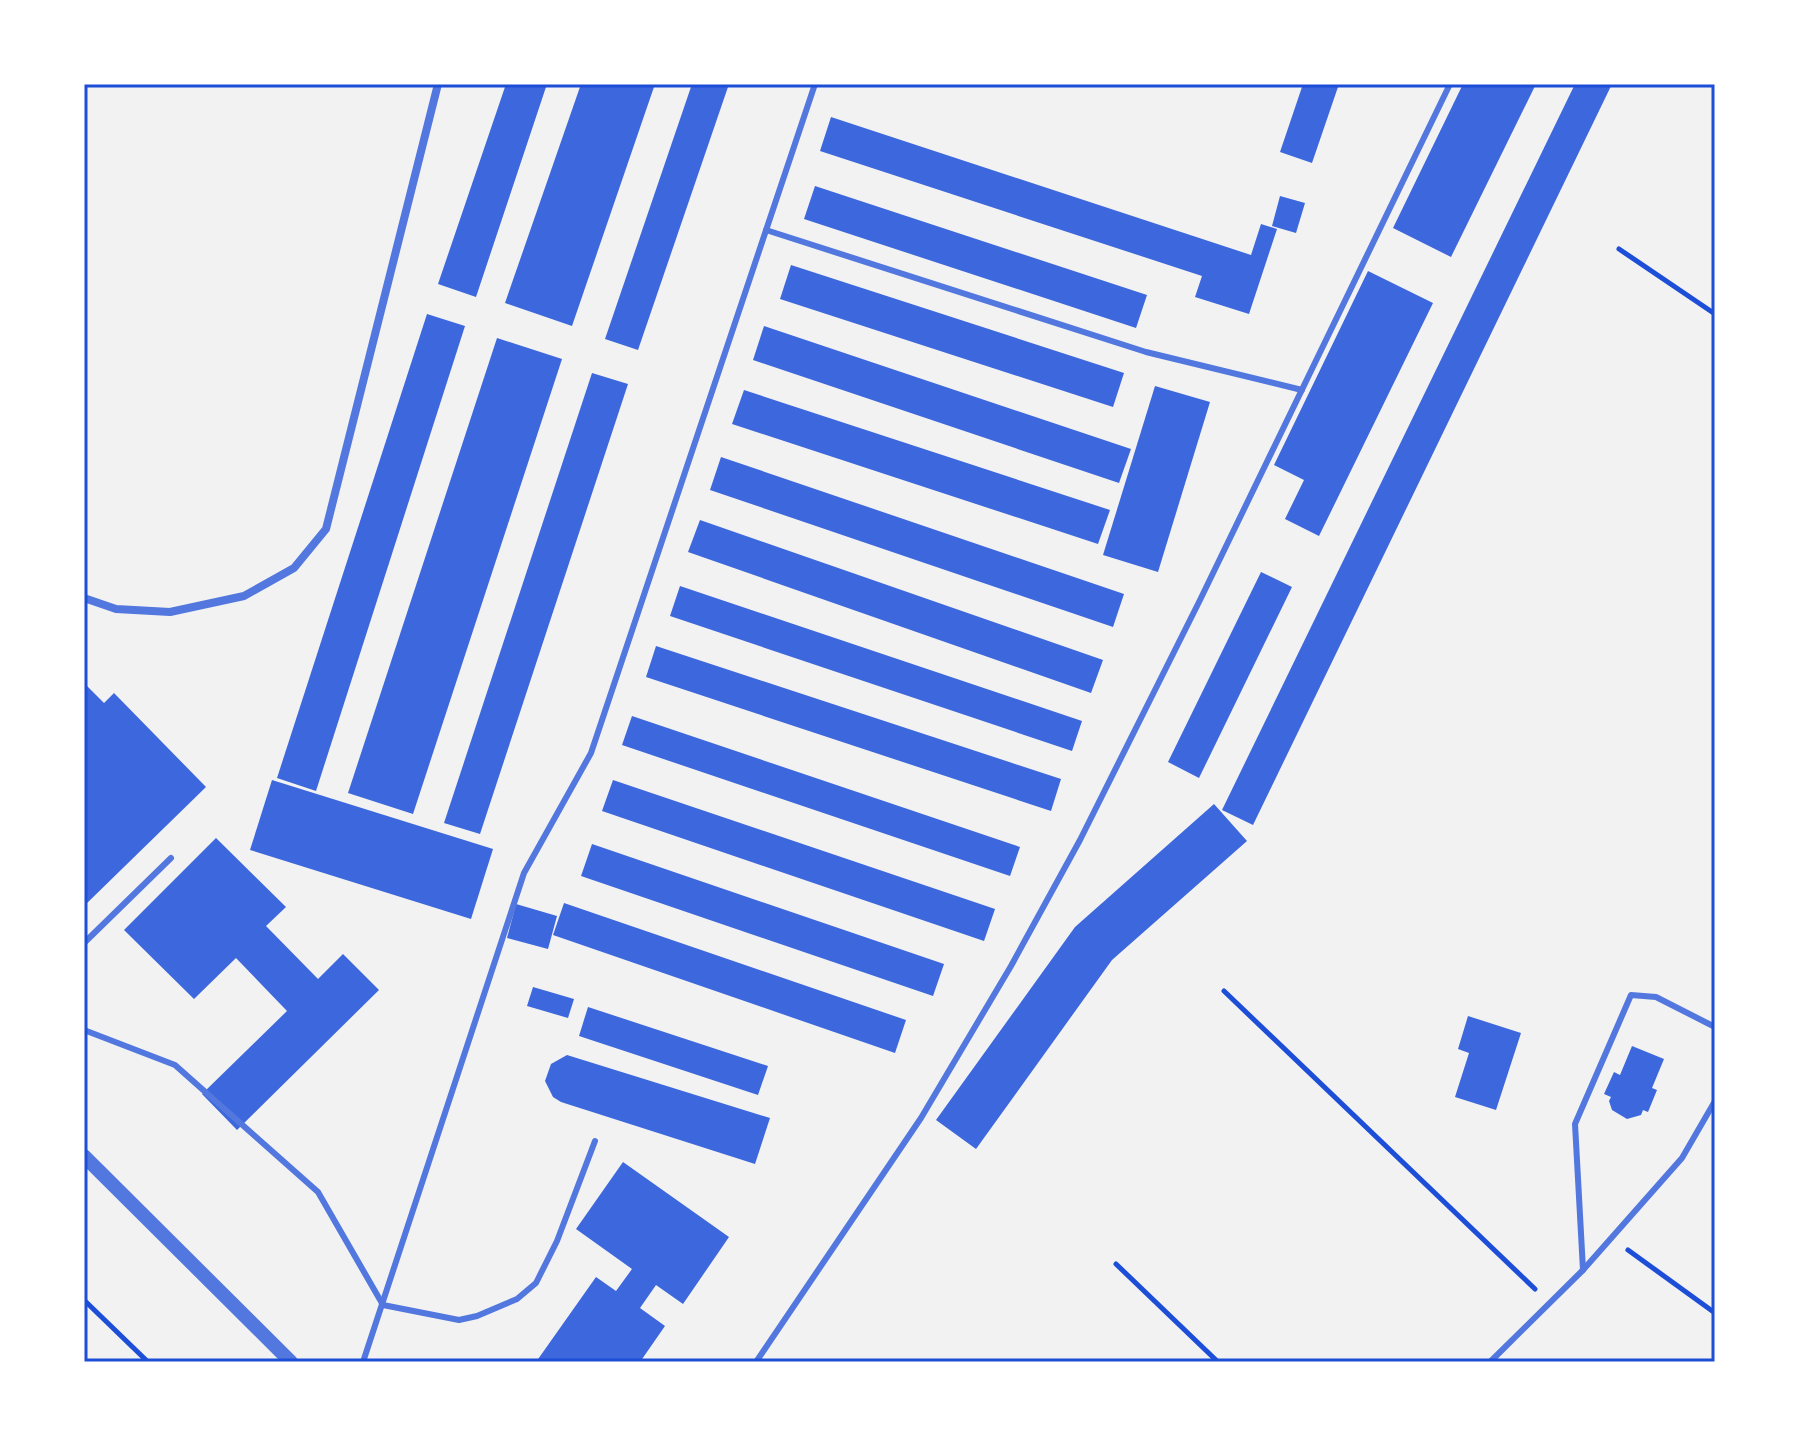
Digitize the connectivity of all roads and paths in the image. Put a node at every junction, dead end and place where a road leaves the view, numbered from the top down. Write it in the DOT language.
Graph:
graph roads {
  1 [pos="438,84"];
  2 [pos="815,84"];
  3 [pos="1450,84"];
  4 [pos="766,230"];
  5 [pos="1619,249"];
  6 [pos="1715,314"];
  7 [pos="1302,390"];
  8 [pos="84,598"];
  9 [pos="171,858"];
  10 [pos="84,943"];
  11 [pos="1224,991"];
  12 [pos="1715,1027"];
  13 [pos="84,1030"];
  14 [pos="1715,1101"];
  15 [pos="595,1141"];
  16 [pos="84,1156"];
  17 [pos="1611,1237"];
  18 [pos="1116,1264"];
  19 [pos="1583,1270"];
  20 [pos="84,1300"];
  21 [pos="1549,1303"];
  22 [pos="383,1305"];
  23 [pos="1715,1313"];
  24 [pos="148,1362"];
  25 [pos="291,1362"];
  26 [pos="363,1362"];
  27 [pos="756,1362"];
  28 [pos="1218,1362"];
  29 [pos="1490,1362"];
  1 -- 8 [label="street"];
  2 -- 4 [label="lane"];
  3 -- 7 [label="lane"];
  4 -- 7 [label="lane"];
  4 -- 22 [label="lane"];
  5 -- 6 [label="path"];
  7 -- 27 [label="lane"];
  9 -- 10 [label="lane"];
  11 -- 21 [label="path"];
  12 -- 19 [label="lane"];
  13 -- 22 [label="lane"];
  14 -- 17 [label="lane"];
  15 -- 22 [label="lane"];
  16 -- 25 [label="street"];
  17 -- 19 [label="lane"];
  17 -- 23 [label="path"];
  18 -- 28 [label="path"];
  19 -- 21 [label="lane"];
  20 -- 24 [label="path"];
  21 -- 29 [label="lane"];
  22 -- 26 [label="lane"];
}
